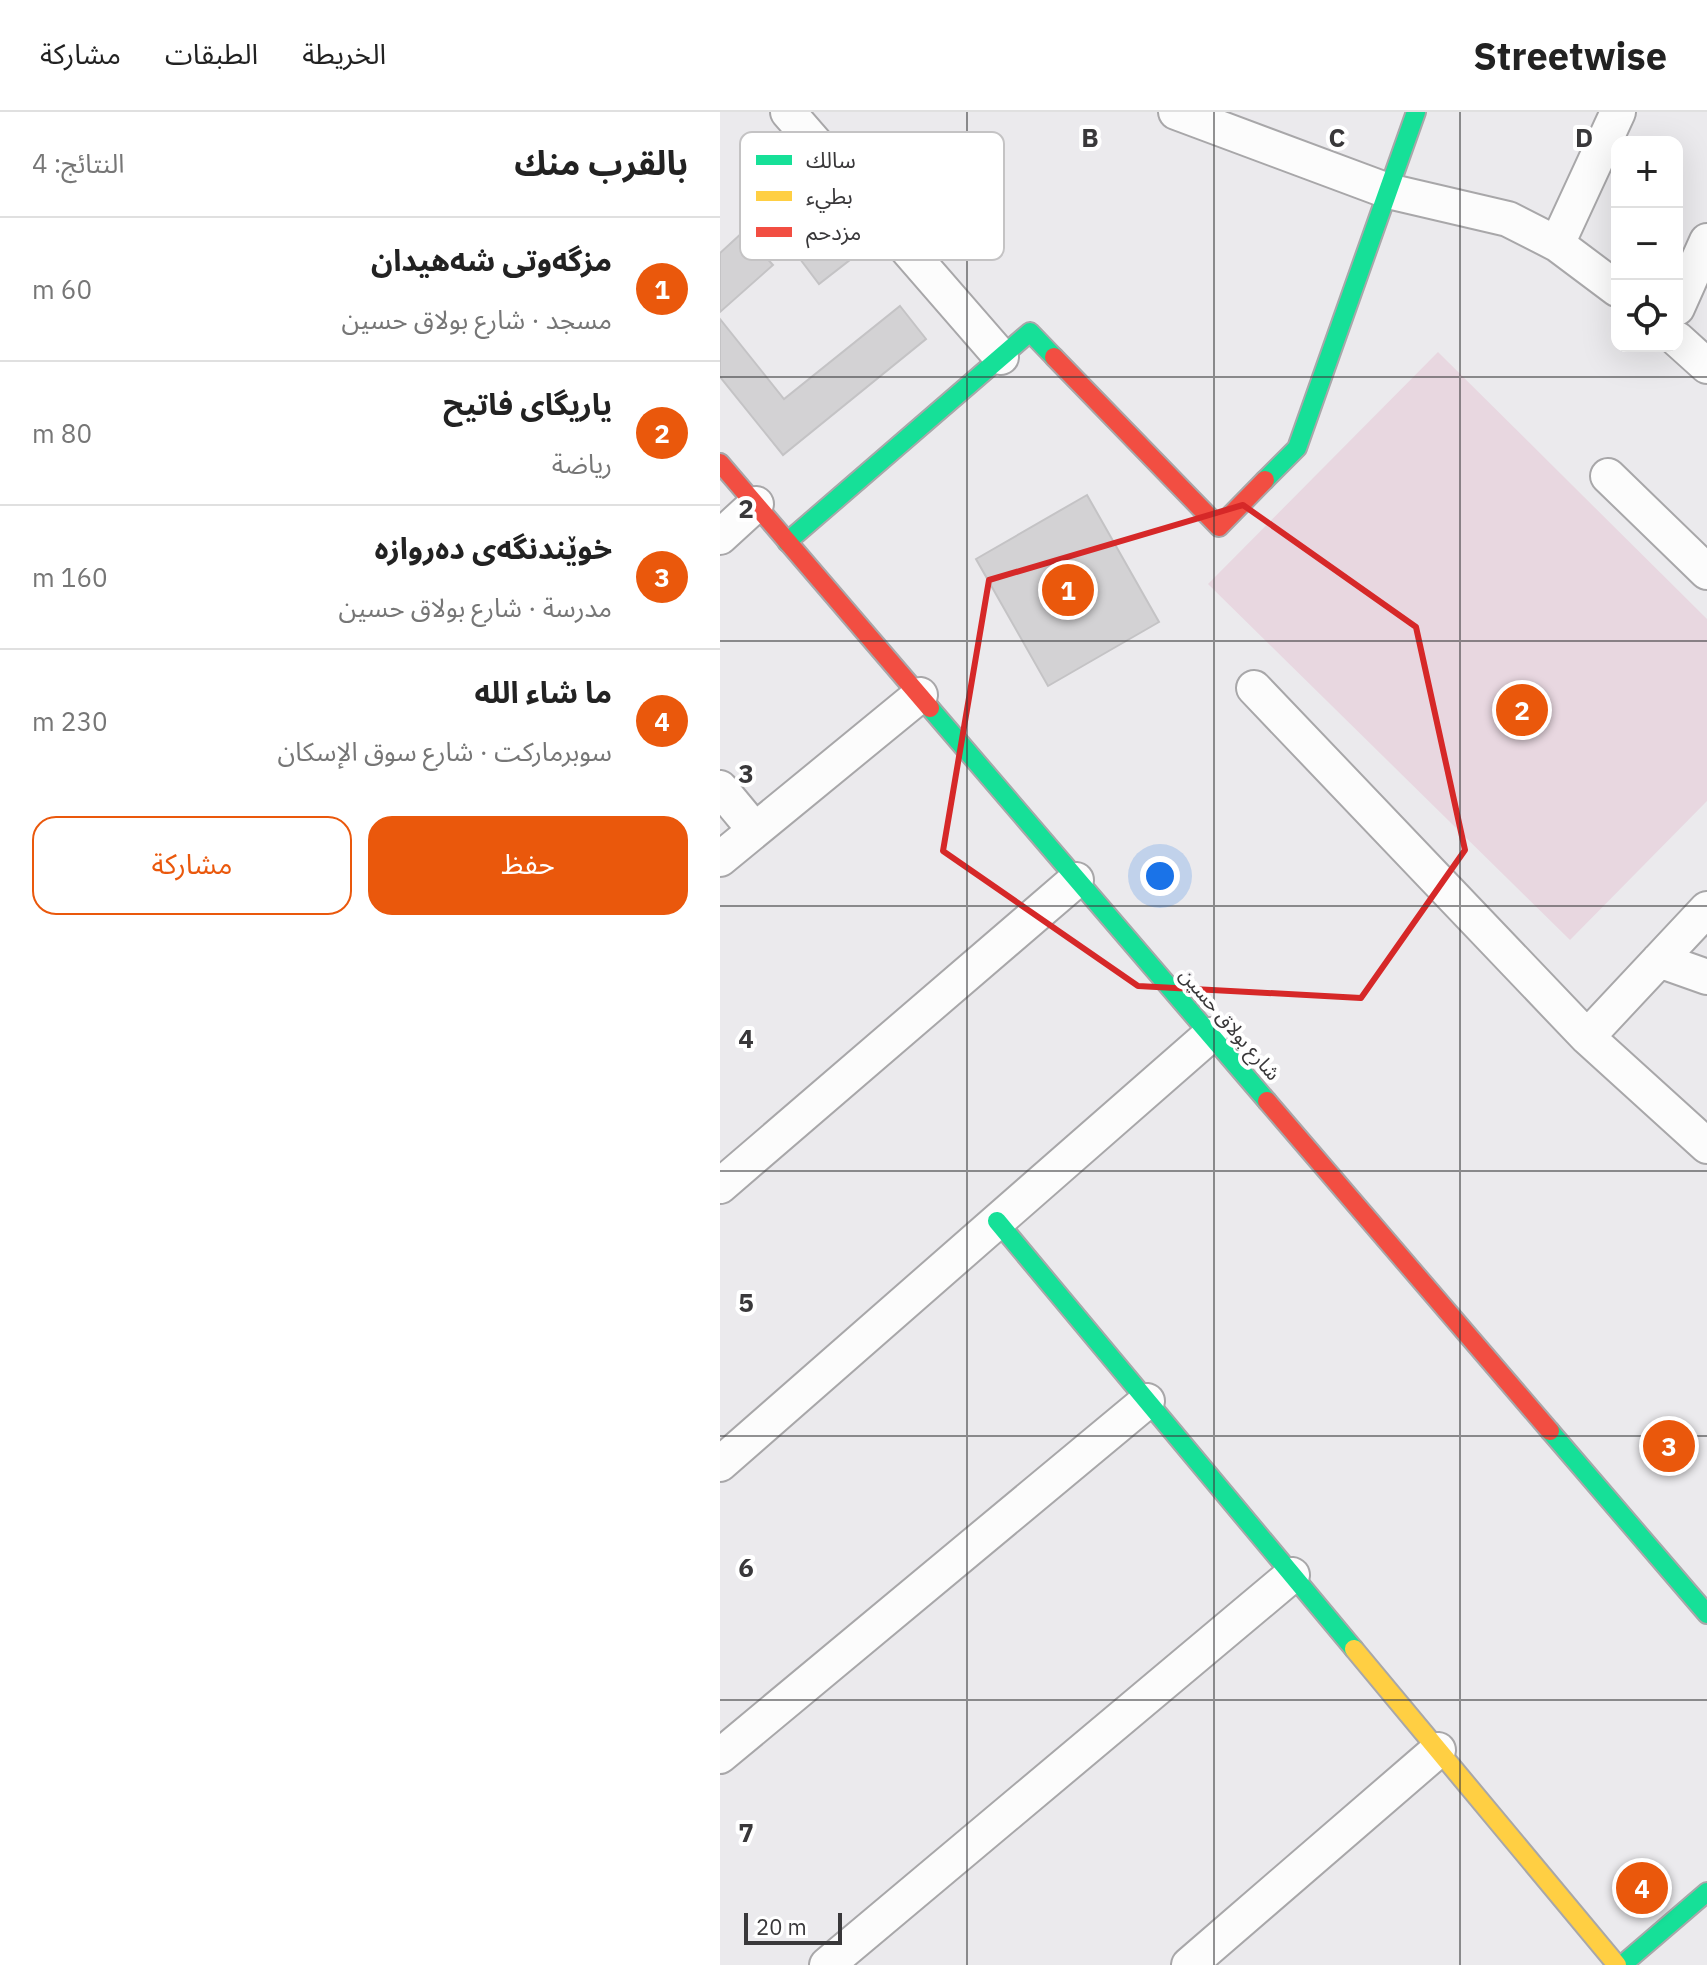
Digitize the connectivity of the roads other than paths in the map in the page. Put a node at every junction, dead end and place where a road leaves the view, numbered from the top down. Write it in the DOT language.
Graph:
graph roads {
  1 [pos="788,112"];
  2 [pos="1176,112"];
  3 [pos="1416,112"];
  4 [pos="1618,112"];
  5 [pos="805,132"];
  6 [pos="1388,191"];
  7 [pos="1707,241"];
  8 [pos="1557,244"];
  9 [pos="917,260"];
  10 [pos="1698,280"];
  11 [pos="1611,284"];
  12 [pos="1683,300"];
  13 [pos="1683,344"];
  14 [pos="1001,357"];
  15 [pos="1707,366"];
  16 [pos="720,463"];
  17 [pos="1608,476"];
  18 [pos="756,504"];
  19 [pos="720,537"];
  20 [pos="787,542"];
  21 [pos="1707,572"];
  22 [pos="1254,688"];
  23 [pos="920,695"];
  24 [pos="720,788"];
  25 [pos="754,829"];
  26 [pos="720,859"];
  27 [pos="1076,880"];
  28 [pos="1707,909"];
  29 [pos="1659,960"];
  30 [pos="1707,977"];
  31 [pos="1210,1035"];
  32 [pos="1587,1037"];
  33 [pos="1707,1146"];
  34 [pos="720,1186"];
  35 [pos="997,1221"];
  36 [pos="1147,1401"];
  37 [pos="720,1464"];
  38 [pos="1292,1575"];
  39 [pos="1707,1614"];
  40 [pos="1438,1750"];
  41 [pos="720,1756"];
  42 [pos="1707,1892"];
  43 [pos="827,1965"];
  44 [pos="1189,1965"];
  45 [pos="1620,1965"];
  1 -- 5 [label="street"];
  2 -- 6 [label="street"];
  3 -- 6 [label="street"];
  4 -- 8 [label="street"];
  6 -- 8 [label="street"];
  6 -- 14 [label="street"];
  7 -- 10 [label="street"];
  8 -- 11 [label="street"];
  9 -- 14 [label="street"];
  10 -- 12 [label="street"];
  13 -- 15 [label="street"];
  14 -- 20 [label="street"];
  16 -- 18 [label="street, شارع بولاق حسين"];
  17 -- 21 [label="street"];
  18 -- 19 [label="street"];
  18 -- 20 [label="street, شارع بولاق حسين"];
  20 -- 23 [label="street, شارع بولاق حسين"];
  22 -- 32 [label="street"];
  23 -- 25 [label="street"];
  23 -- 27 [label="street, شارع بولاق حسين"];
  24 -- 25 [label="street"];
  25 -- 26 [label="street"];
  27 -- 31 [label="street, شارع بولاق حسين"];
  27 -- 34 [label="street"];
  28 -- 29 [label="street"];
  29 -- 30 [label="street"];
  29 -- 32 [label="street"];
  31 -- 35 [label="street"];
  31 -- 39 [label="street, شارع بولاق حسين"];
  32 -- 33 [label="street"];
  35 -- 36 [label="street"];
  35 -- 37 [label="street"];
  36 -- 38 [label="street"];
  36 -- 41 [label="street"];
  38 -- 40 [label="street"];
  38 -- 43 [label="street"];
  40 -- 44 [label="street"];
  40 -- 45 [label="street"];
  42 -- 45 [label="street"];
}
